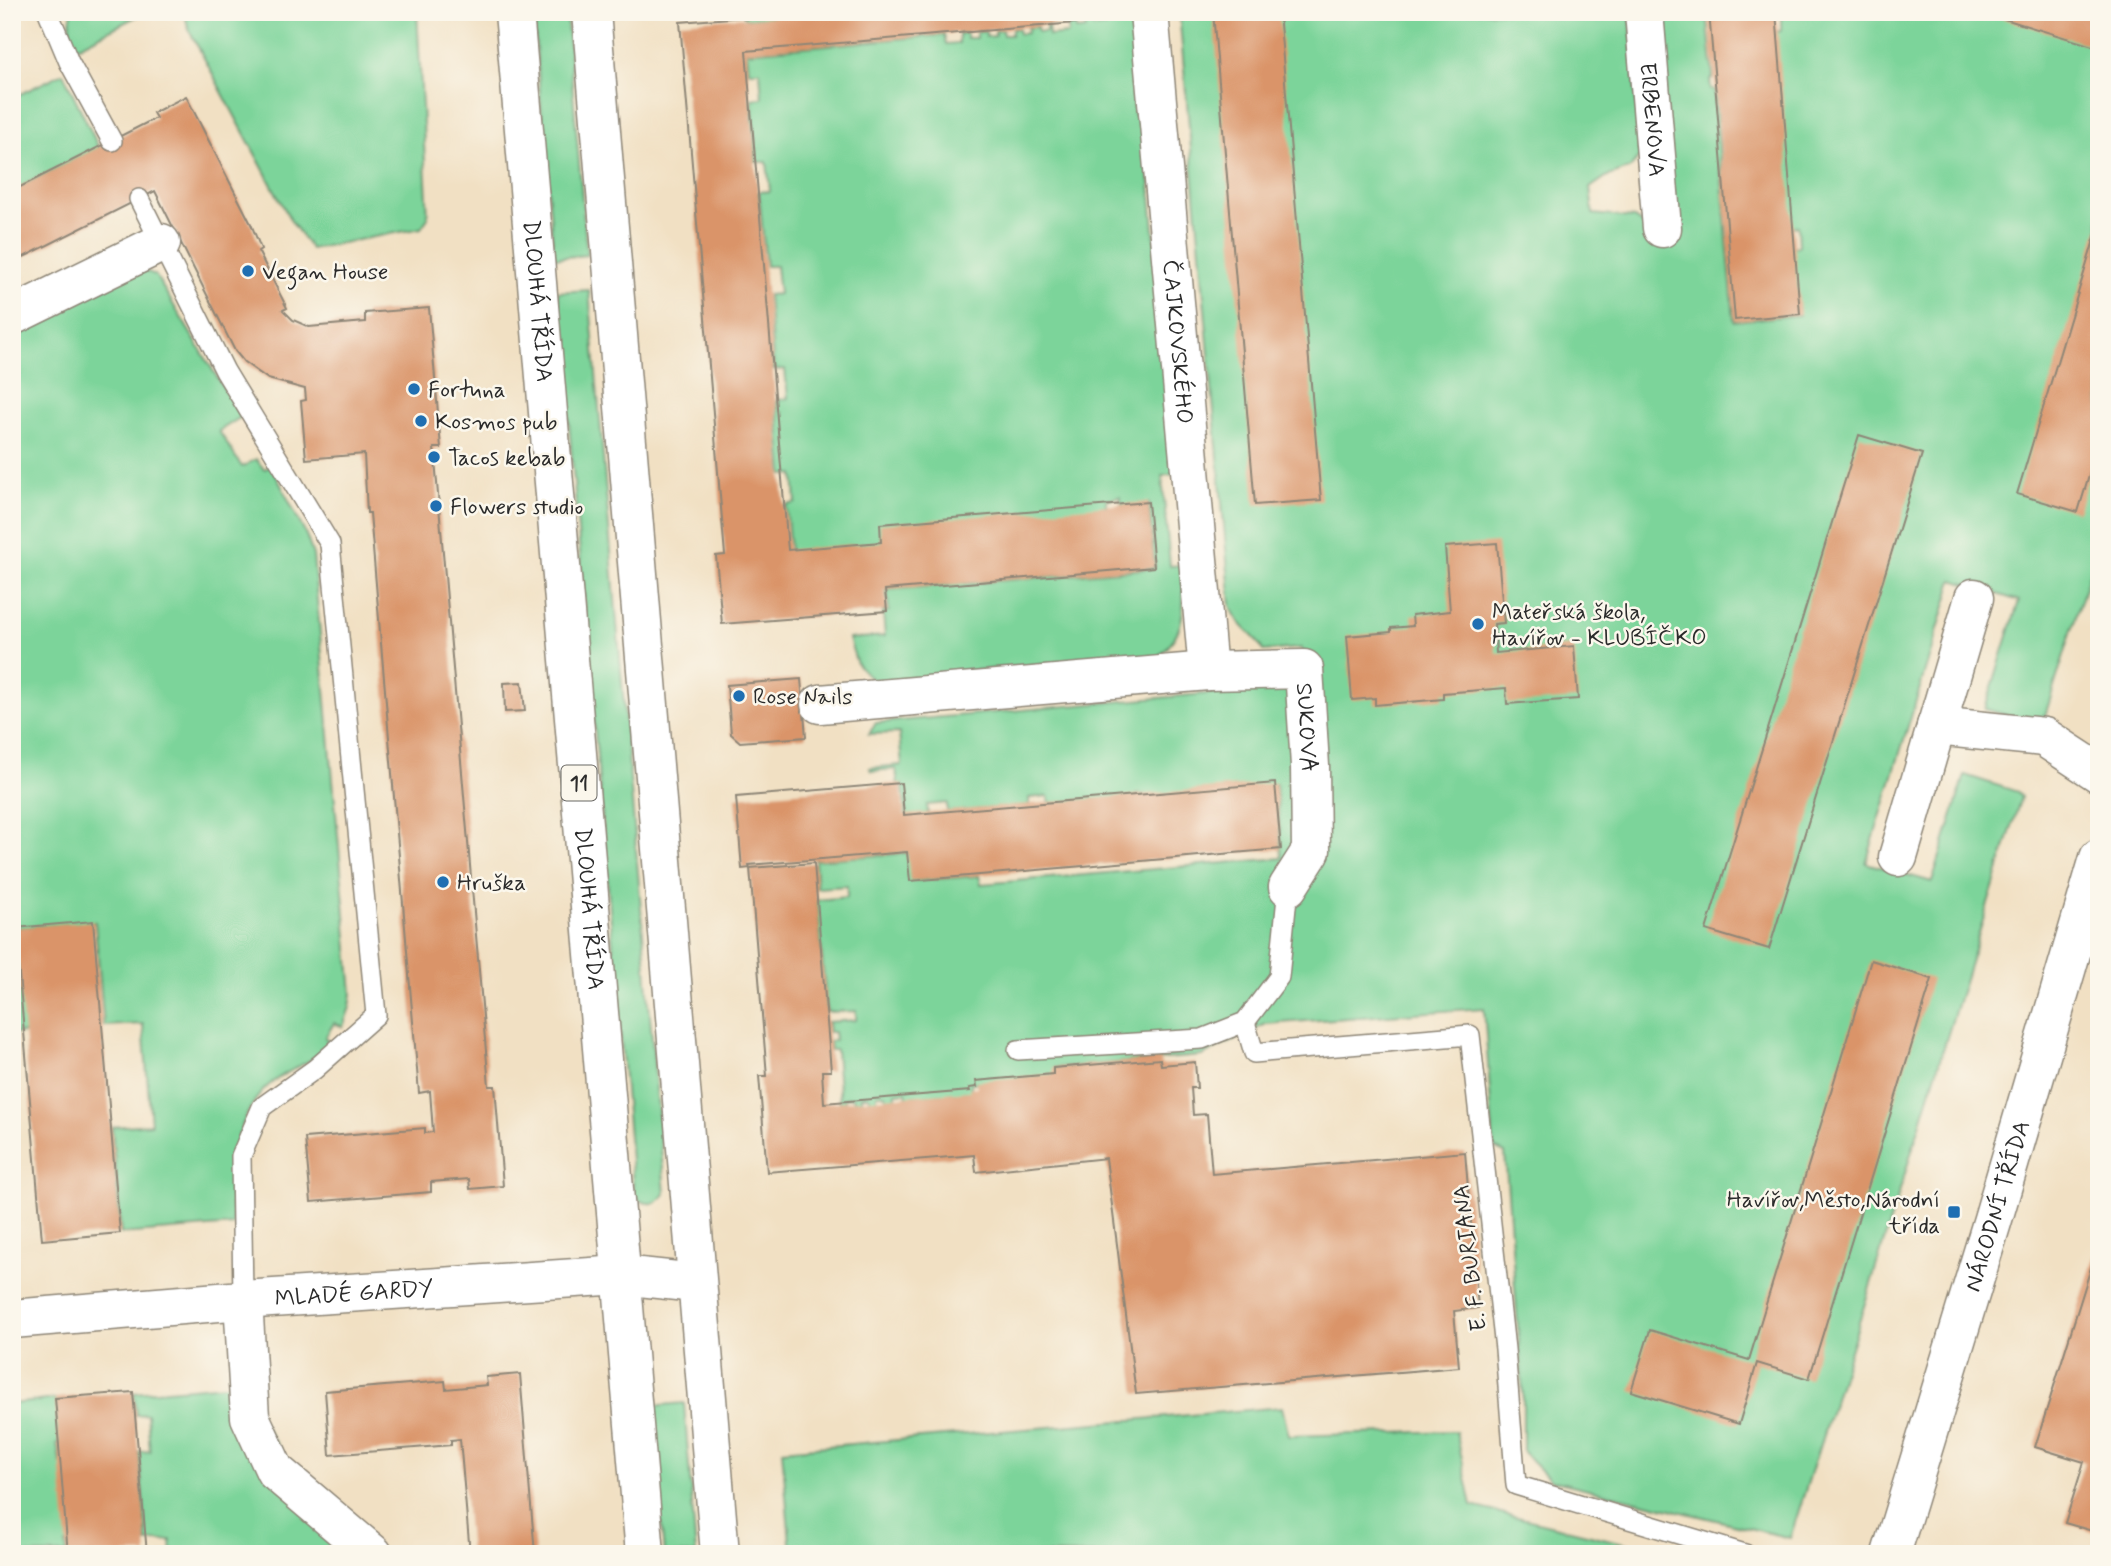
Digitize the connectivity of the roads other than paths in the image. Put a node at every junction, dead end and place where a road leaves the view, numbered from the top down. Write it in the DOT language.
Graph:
graph roads {
  1 [pos="48,12"];
  2 [pos="514,12"];
  3 [pos="591,12"];
  4 [pos="1149,12"];
  5 [pos="1644,12"];
  6 [pos="112,141"];
  7 [pos="139,198"];
  8 [pos="1662,228"];
  9 [pos="161,243"];
  10 [pos="12,316"];
  11 [pos="1974,598"];
  12 [pos="1208,671"];
  13 [pos="820,704"];
  14 [pos="1936,726"];
  15 [pos="2099,773"];
  16 [pos="1898,857"];
  17 [pos="2099,858"];
  18 [pos="1288,887"];
  19 [pos="1245,1022"];
  20 [pos="1018,1050"];
  21 [pos="621,1275"];
  22 [pos="695,1283"];
  23 [pos="243,1300"];
  24 [pos="12,1319"];
  25 [pos="373,1554"];
  26 [pos="645,1554"];
  27 [pos="720,1554"];
  28 [pos="1745,1554"];
  29 [pos="1891,1554"];
  1 -- 6 [label="lane"];
  2 -- 21 [label="street, DLOUHÁ TŘÍDA / 11"];
  3 -- 22 [label="street"];
  4 -- 12 [label="street, ČAJKOVSKÉHO"];
  5 -- 8 [label="street, ERBENOVA"];
  7 -- 9 [label="lane"];
  9 -- 10 [label="street"];
  9 -- 23 [label="lane"];
  11 -- 14 [label="street"];
  12 -- 13 [label="street, SUKOVA"];
  12 -- 18 [label="street, SUKOVA"];
  14 -- 15 [label="street"];
  14 -- 16 [label="street"];
  17 -- 29 [label="street, NÁRODNÍ TŘÍDA"];
  18 -- 19 [label="lane, SUKOVA"];
  19 -- 20 [label="lane"];
  19 -- 28 [label="lane, E. F. BURIANA"];
  21 -- 22 [label="street, MLADÉ GARDY"];
  21 -- 23 [label="street, MLADÉ GARDY"];
  21 -- 26 [label="street, DLOUHÁ TŘÍDA / 11"];
  22 -- 27 [label="street"];
  23 -- 24 [label="street, MLADÉ GARDY"];
  23 -- 25 [label="street"];
}
